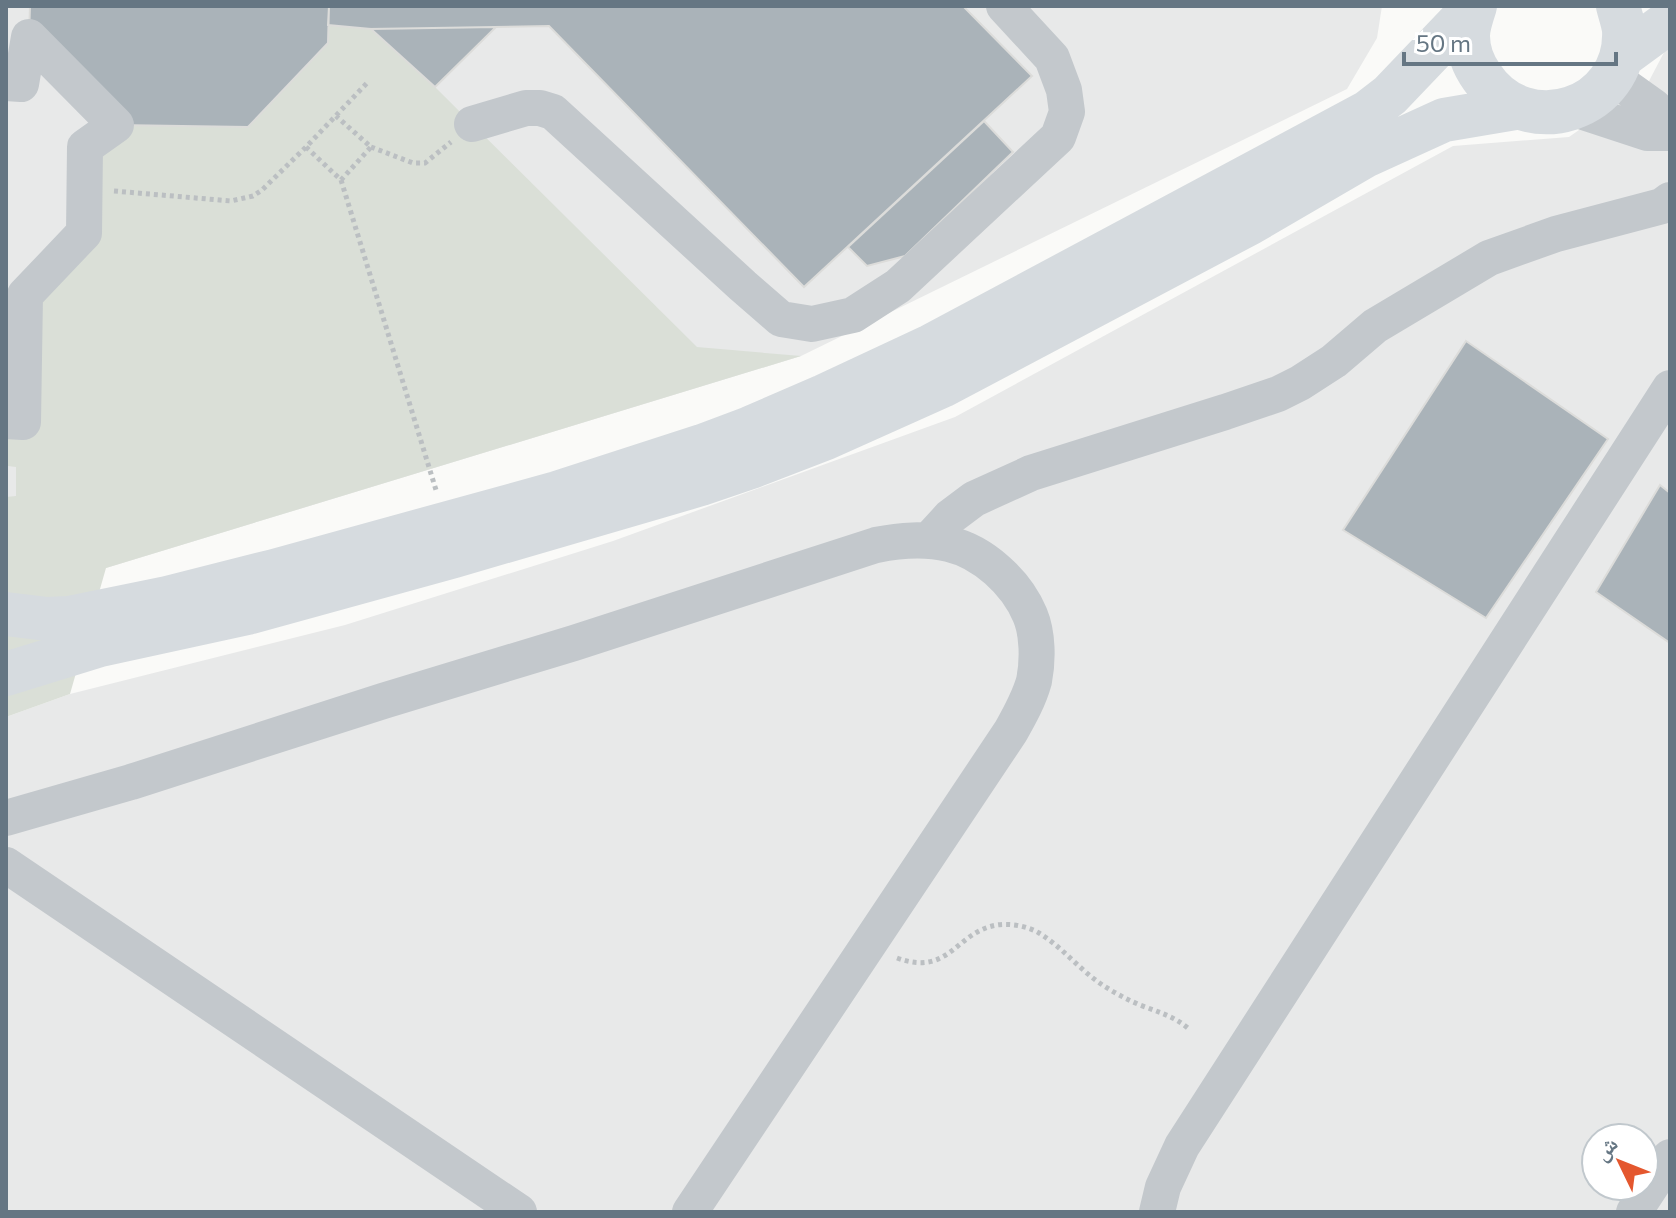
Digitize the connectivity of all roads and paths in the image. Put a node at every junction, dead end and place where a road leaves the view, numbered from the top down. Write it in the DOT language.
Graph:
graph roads {
  1 [pos="1004,6"];
  2 [pos="1618,6"];
  3 [pos="1474,7"];
  4 [pos="1670,21"];
  5 [pos="1617,67"];
  6 [pos="6,83"];
  7 [pos="367,83"];
  8 [pos="1515,108"];
  9 [pos="1574,109"];
  10 [pos="336,116"];
  11 [pos="1670,123"];
  12 [pos="472,124"];
  13 [pos="1670,133"];
  14 [pos="306,147"];
  15 [pos="371,147"];
  16 [pos="341,180"];
  17 [pos="85,189"];
  18 [pos="1670,200"];
  19 [pos="1670,388"];
  20 [pos="6,421"];
  21 [pos="446,523"];
  22 [pos="929,540"];
  23 [pos="6,614"];
  24 [pos="6,674"];
  25 [pos="6,818"];
  26 [pos="7,855"];
  27 [pos="866,947"];
  28 [pos="1189,1029"];
  29 [pos="1670,1157"];
  30 [pos="519,1212"];
  31 [pos="690,1212"];
  32 [pos="1157,1212"];
  33 [pos="1634,1212"];
  1 -- 12 [label="street"];
  2 -- 5 [label="main road"];
  3 -- 8 [label="main road"];
  3 -- 21 [label="main road"];
  4 -- 5 [label="main road"];
  5 -- 9 [label="main road"];
  5 -- 11 [label="street"];
  6 -- 17 [label="street"];
  7 -- 10 [label="path"];
  8 -- 9 [label="main road"];
  8 -- 24 [label="main road"];
  9 -- 13 [label="street"];
  10 -- 14 [label="path"];
  10 -- 15 [label="path"];
  12 -- 15 [label="path"];
  14 -- 16 [label="path"];
  14 -- 17 [label="path"];
  15 -- 16 [label="path"];
  16 -- 21 [label="path"];
  17 -- 20 [label="street"];
  18 -- 22 [label="street"];
  19 -- 32 [label="street"];
  21 -- 23 [label="main road"];
  22 -- 25 [label="street"];
  22 -- 27 [label="street"];
  26 -- 30 [label="street"];
  27 -- 28 [label="path"];
  27 -- 31 [label="street"];
  29 -- 33 [label="street"];
}
